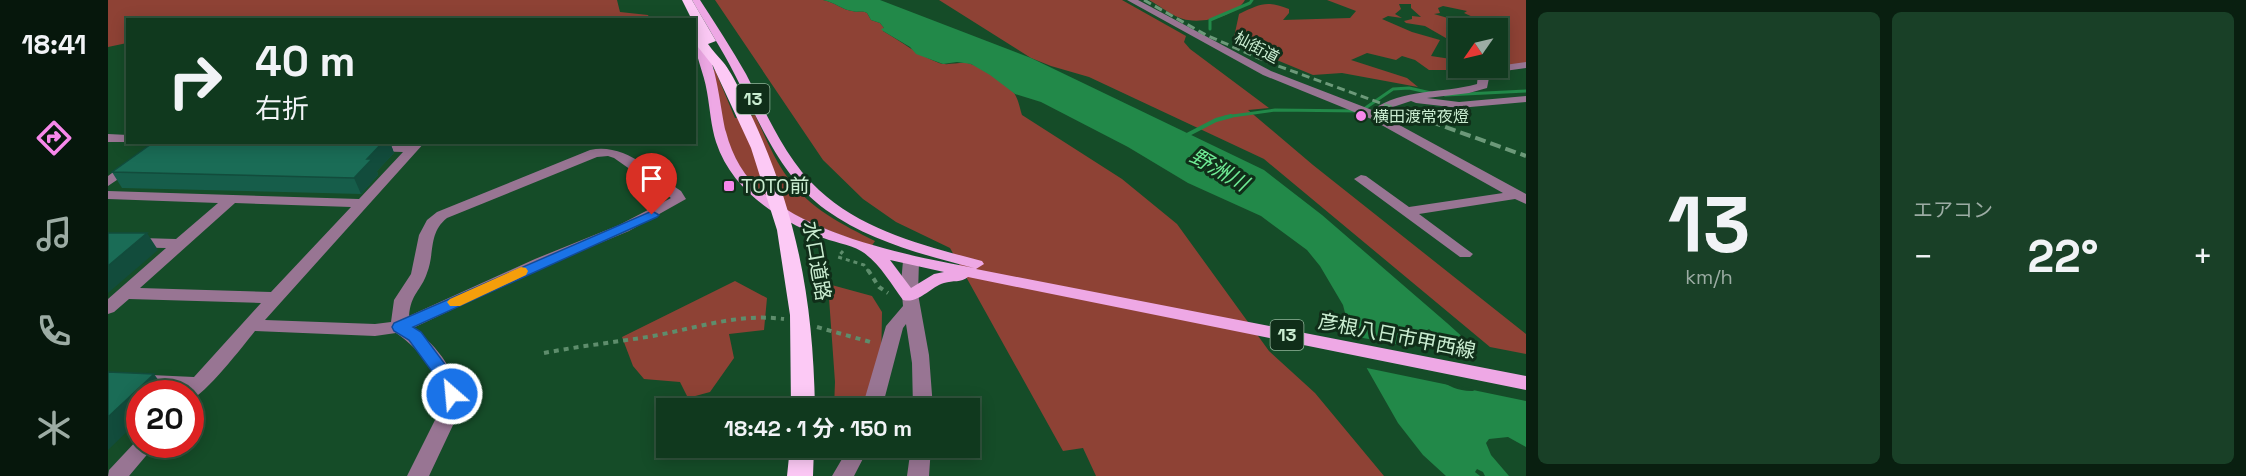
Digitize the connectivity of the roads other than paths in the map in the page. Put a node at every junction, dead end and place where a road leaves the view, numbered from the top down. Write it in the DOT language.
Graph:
graph roads {
  1 [pos="674,0"];
  2 [pos="687,0"];
  3 [pos="696,0"];
  4 [pos="1131,0"];
  5 [pos="684,18"];
  6 [pos="696,35"];
  7 [pos="696,40"];
  8 [pos="718,64"];
  9 [pos="1526,65"];
  10 [pos="1407,97"];
  11 [pos="1526,99"];
  12 [pos="1367,112"];
  13 [pos="108,138"];
  14 [pos="126,139"];
  15 [pos="161,144"];
  16 [pos="416,145"];
  17 [pos="355,146"];
  18 [pos="1361,179"];
  19 [pos="108,182"];
  20 [pos="108,195"];
  21 [pos="1521,198"];
  22 [pos="231,199"];
  23 [pos="361,203"];
  24 [pos="1405,212"];
  25 [pos="870,229"];
  26 [pos="108,242"];
  27 [pos="180,244"];
  28 [pos="866,248"];
  29 [pos="1465,254"];
  30 [pos="911,261"];
  31 [pos="951,267"];
  32 [pos="1048,287"];
  33 [pos="125,293"];
  34 [pos="275,298"];
  35 [pos="910,302"];
  36 [pos="108,308"];
  37 [pos="250,325"];
  38 [pos="399,327"];
  39 [pos="108,380"];
  40 [pos="202,380"];
  41 [pos="126,382"];
  42 [pos="1526,383"];
  43 [pos="803,398"];
  44 [pos="875,398"];
  45 [pos="922,398"];
  46 [pos="133,458"];
  47 [pos="852,458"];
  48 [pos="920,458"];
  49 [pos="116,476"];
  50 [pos="418,476"];
  51 [pos="843,476"];
  52 [pos="918,476"];
  1 -- 5 [label="highway"];
  2 -- 8 [label="highway, 水口道路"];
  3 -- 25 [label="main road, 彦根八日市甲西線 / 13"];
  4 -- 12 [label="street, 杣街道"];
  6 -- 8 [label="highway, 水口道路"];
  7 -- 28 [label="main road, 彦根八日市甲西線 / 13"];
  8 -- 43 [label="highway, 水口道路"];
  9 -- 10 [label="street"];
  10 -- 11 [label="street"];
  10 -- 12 [label="street"];
  12 -- 21 [label="street, 杣街道"];
  13 -- 14 [label="street"];
  15 -- 19 [label="street"];
  16 -- 17 [label="street"];
  16 -- 23 [label="street"];
  18 -- 24 [label="street"];
  20 -- 22 [label="street"];
  21 -- 24 [label="street"];
  22 -- 23 [label="street"];
  22 -- 27 [label="street"];
  23 -- 34 [label="street"];
  24 -- 29 [label="street"];
  25 -- 30 [label="main road, 13"];
  25 -- 31 [label="main road, 彦根八日市甲西線 / 13"];
  26 -- 27 [label="street"];
  27 -- 33 [label="street"];
  28 -- 30 [label="main road, 彦根八日市甲西線 / 13"];
  28 -- 35 [label="main road"];
  30 -- 31 [label="main road, 彦根八日市甲西線 / 13"];
  30 -- 35 [label="street"];
  31 -- 32 [label="main road, 彦根八日市甲西線 / 13"];
  31 -- 32 [label="main road, 彦根八日市甲西線 / 13"];
  31 -- 35 [label="main road, 13"];
  32 -- 42 [label="main road, 彦根八日市甲西線 / 13"];
  33 -- 34 [label="street"];
  33 -- 36 [label="street"];
  34 -- 37 [label="street"];
  35 -- 44 [label="street"];
  35 -- 45 [label="street"];
  37 -- 38 [label="street"];
  37 -- 40 [label="street"];
  38 -- 38 [label="street"];
  38 -- 50 [label="street"];
  39 -- 41 [label="street"];
  46 -- 49 [label="street"];
  47 -- 51 [label="street"];
  48 -- 52 [label="street"];
}
